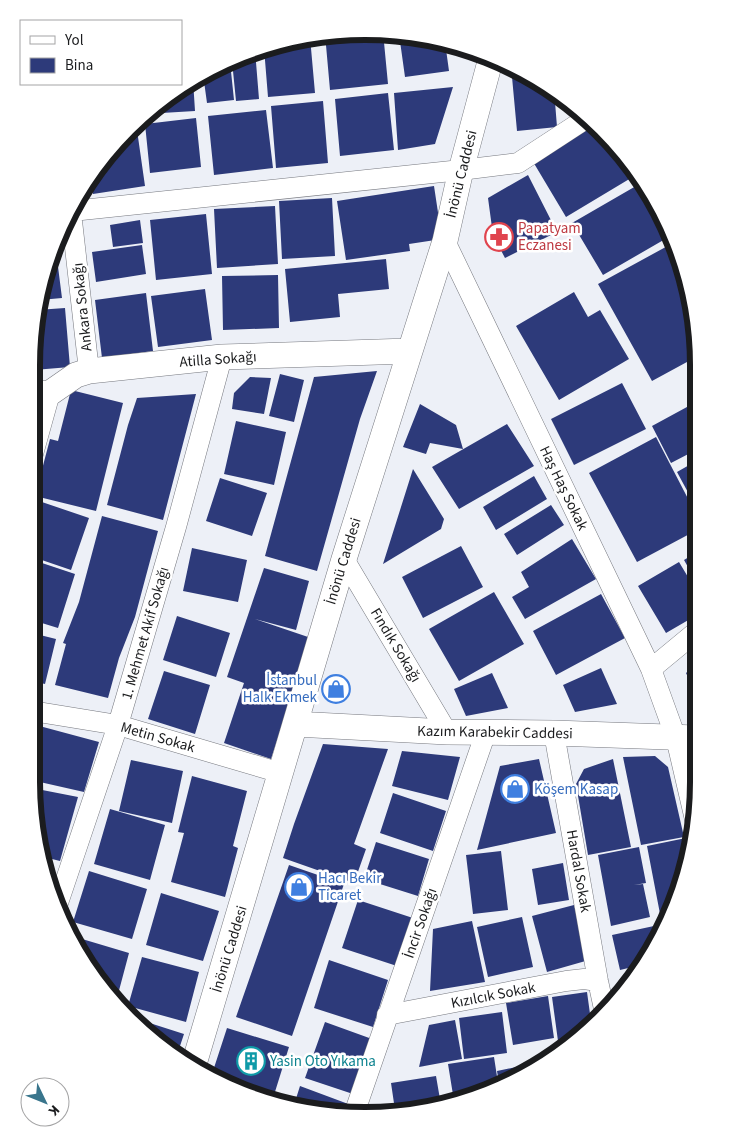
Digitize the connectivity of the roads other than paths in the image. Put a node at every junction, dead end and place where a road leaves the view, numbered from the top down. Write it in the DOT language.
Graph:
graph roads {
  1 [pos="490,65"];
  2 [pos="580,122"];
  3 [pos="461,170"];
  4 [pos="80,210"];
  5 [pos="73,223"];
  6 [pos="445,241"];
  7 [pos="409,351"];
  8 [pos="222,357"];
  9 [pos="89,372"];
  10 [pos="42,394"];
  11 [pos="40,407"];
  12 [pos="344,559"];
  13 [pos="690,637"];
  14 [pos="651,669"];
  15 [pos="40,712"];
  16 [pos="295,724"];
  17 [pos="118,725"];
  18 [pos="447,732"];
  19 [pos="486,732"];
  20 [pos="554,732"];
  21 [pos="686,738"];
  22 [pos="690,772"];
  23 [pos="281,773"];
  24 [pos="61,895"];
  25 [pos="598,981"];
  26 [pos="603,1003"];
  27 [pos="388,1015"];
  28 [pos="195,1059"];
  29 [pos="357,1107"];
  1 -- 3 [label="street, İnönü Caddesi"];
  2 -- 3 [label="street"];
  3 -- 4 [label="street"];
  3 -- 6 [label="street, İnönü Caddesi"];
  5 -- 9 [label="street, Ankara Sokağı"];
  6 -- 7 [label="street, İnönü Caddesi"];
  6 -- 14 [label="street, Haş Haş Sokak"];
  7 -- 8 [label="street, Atilla Sokağı"];
  7 -- 12 [label="street, İnönü Caddesi"];
  8 -- 9 [label="street, Atilla Sokağı"];
  8 -- 17 [label="street, 1. Mehmet Akif Sokağı"];
  9 -- 10 [label="street, Atilla Sokağı"];
  10 -- 11 [label="street"];
  12 -- 16 [label="street, İnönü Caddesi"];
  12 -- 18 [label="street, Fındık Sokağı"];
  13 -- 14 [label="street"];
  14 -- 21 [label="street, Haş Haş Sokak"];
  15 -- 17 [label="street, Metin Sokak"];
  16 -- 18 [label="street, Kazım Karabekir Caddesi"];
  16 -- 23 [label="street, İnönü Caddesi"];
  17 -- 23 [label="street, Metin Sokak"];
  17 -- 24 [label="street, 1. Mehmet Akif Sokağı"];
  18 -- 19 [label="street, Kazım Karabekir Caddesi"];
  19 -- 20 [label="street, Kazım Karabekir Caddesi"];
  19 -- 27 [label="street, İncir Sokağı"];
  20 -- 21 [label="street, Kazım Karabekir Caddesi"];
  20 -- 25 [label="street, Hardal Sokak"];
  21 -- 22 [label="street, Haş Haş Sokak"];
  23 -- 28 [label="street, İnönü Caddesi"];
  25 -- 26 [label="street, Hardal Sokak"];
  25 -- 27 [label="street, Kızılcık Sokak"];
  27 -- 29 [label="street, İncir Sokağı"];
}
